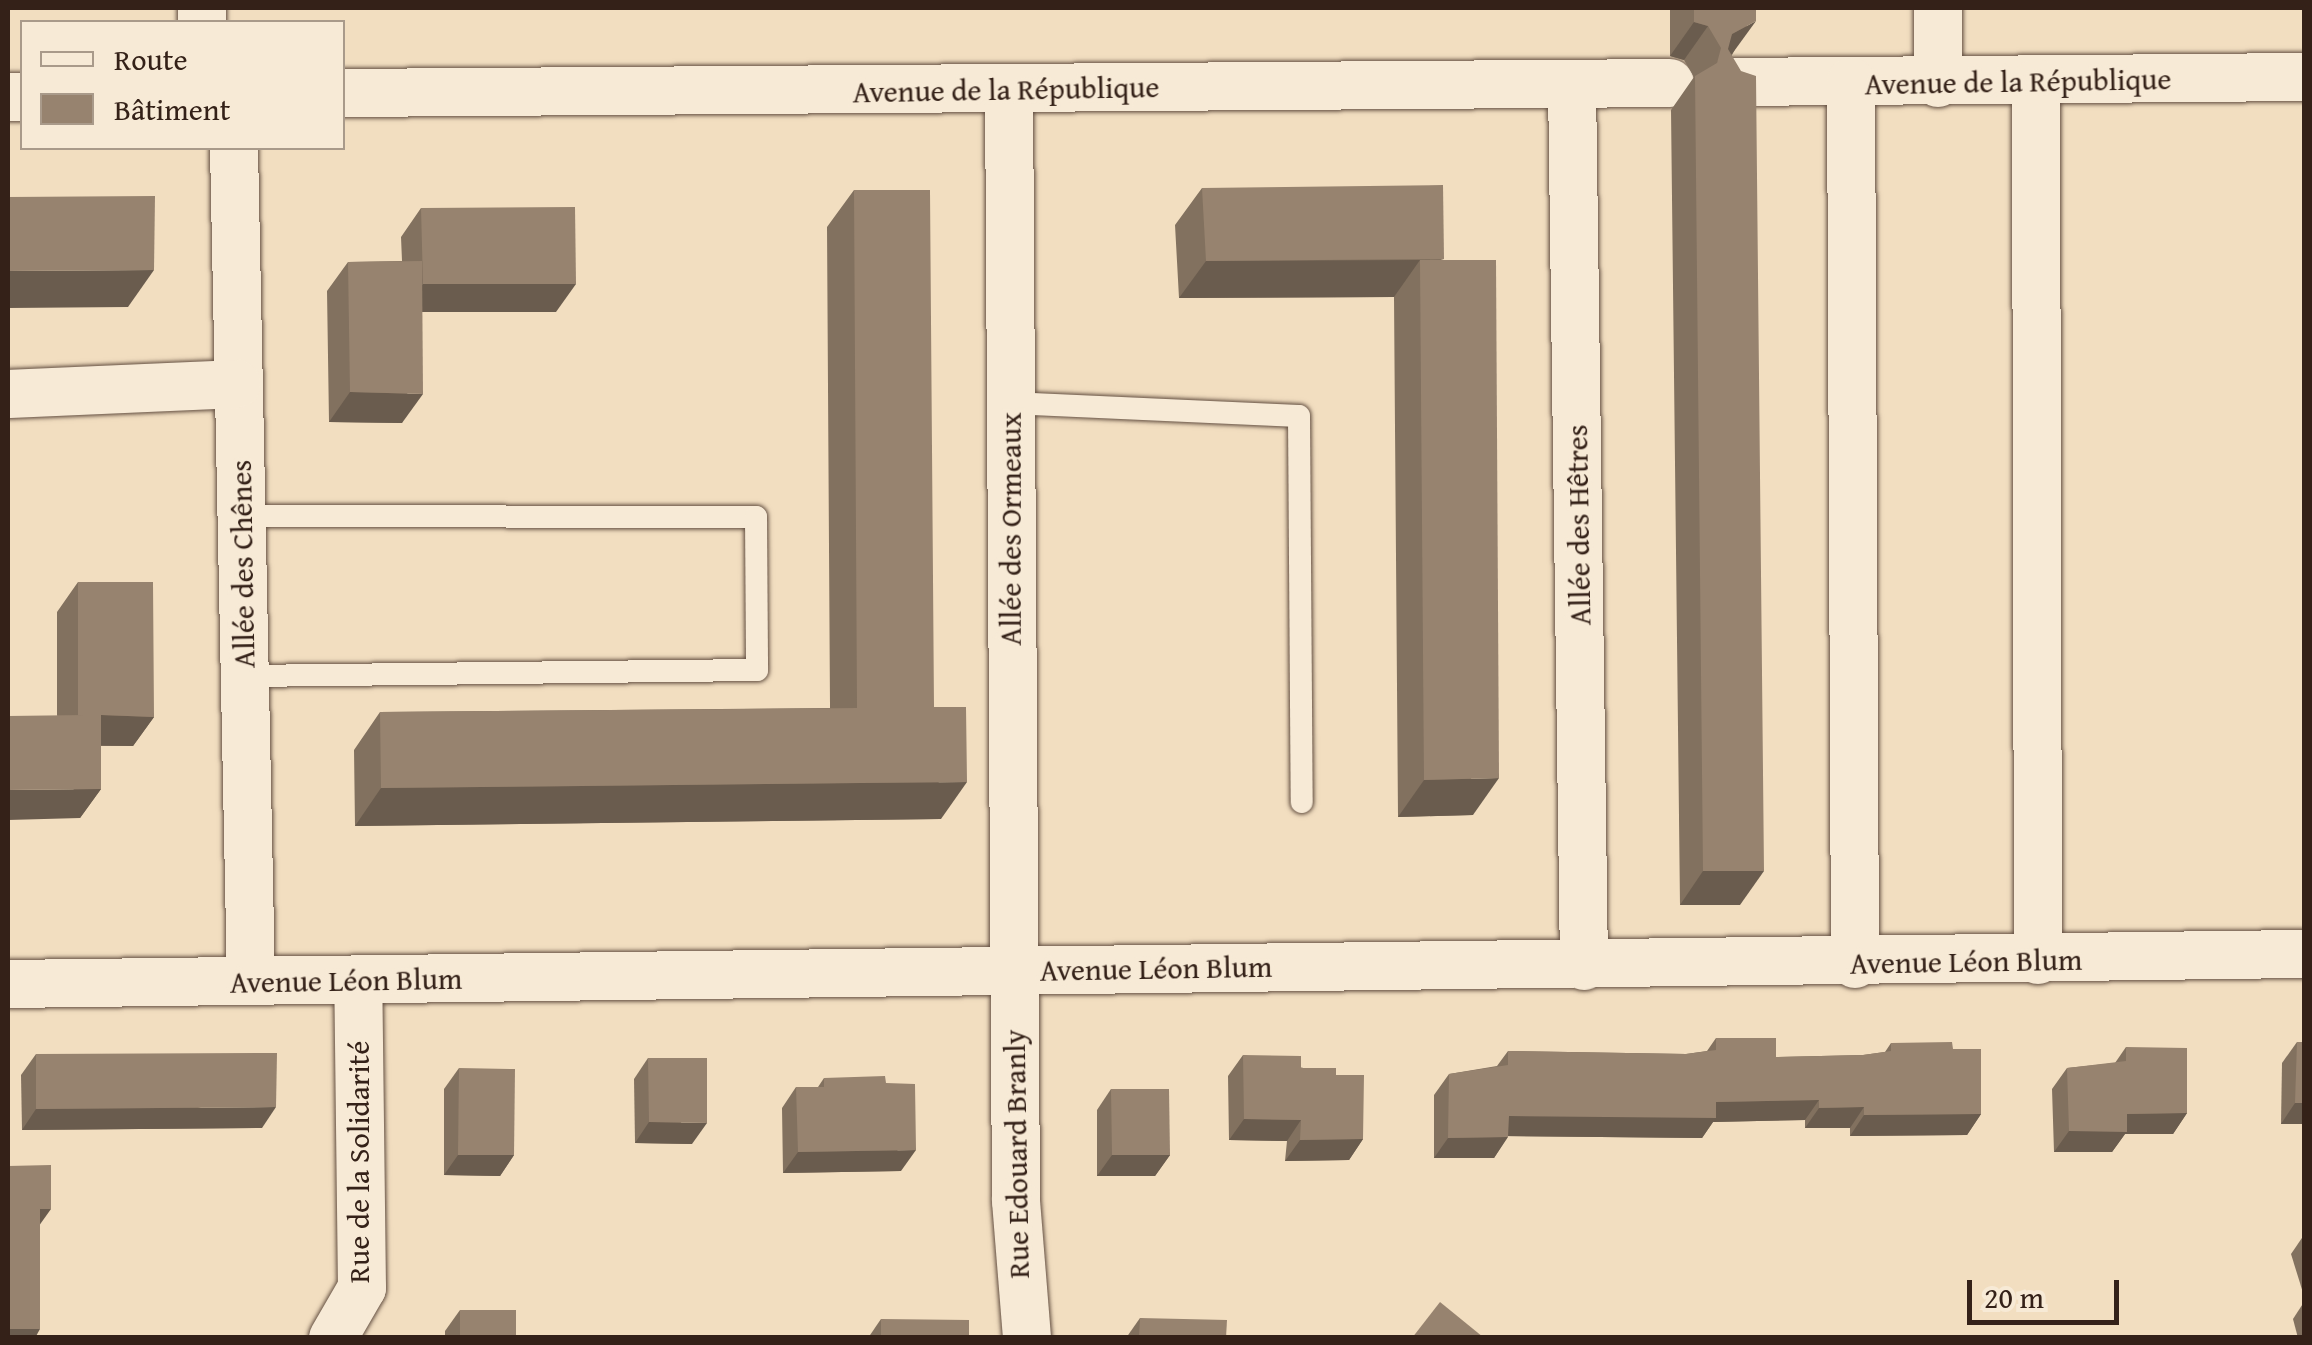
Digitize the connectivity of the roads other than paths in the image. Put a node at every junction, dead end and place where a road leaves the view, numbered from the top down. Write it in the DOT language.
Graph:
graph roads {
  1 [pos="1938,8"];
  2 [pos="2304,77"];
  3 [pos="1732,82"];
  4 [pos="1851,82"];
  5 [pos="1670,83"];
  6 [pos="1938,83"];
  7 [pos="2036,83"];
  8 [pos="1572,84"];
  9 [pos="1008,88"];
  10 [pos="345,93"];
  11 [pos="234,150"];
  12 [pos="237,384"];
  13 [pos="8,394"];
  14 [pos="1010,403"];
  15 [pos="241,516"];
  16 [pos="244,676"];
  17 [pos="1302,802"];
  18 [pos="2304,954"];
  19 [pos="2038,960"];
  20 [pos="1856,964"];
  21 [pos="1584,966"];
  22 [pos="1013,970"];
  23 [pos="358,980"];
  24 [pos="251,981"];
  25 [pos="8,984"];
  26 [pos="362,1288"];
  27 [pos="334,1338"];
  28 [pos="372,1338"];
  29 [pos="1027,1338"];
  1 -- 6 [label="street"];
  2 -- 7 [label="street, Avenue de la République"];
  3 -- 4 [label="street, Avenue de la République"];
  4 -- 6 [label="street, Avenue de la République"];
  4 -- 20 [label="street"];
  5 -- 8 [label="street, Avenue de la République"];
  6 -- 7 [label="street, Avenue de la République"];
  7 -- 19 [label="street"];
  8 -- 9 [label="street, Avenue de la République"];
  8 -- 21 [label="street, Allée des Hêtres"];
  9 -- 10 [label="street, Avenue de la République"];
  9 -- 14 [label="street, Allée des Ormeaux"];
  11 -- 12 [label="street, Allée des Chênes"];
  12 -- 13 [label="street"];
  12 -- 15 [label="street, Allée des Chênes"];
  14 -- 17 [label="lane"];
  14 -- 22 [label="street, Allée des Ormeaux"];
  15 -- 16 [label="street, Allée des Chênes"];
  15 -- 16 [label="lane"];
  16 -- 24 [label="street, Allée des Chênes"];
  18 -- 19 [label="street, Avenue Léon Blum"];
  19 -- 20 [label="street, Avenue Léon Blum"];
  20 -- 21 [label="street, Avenue Léon Blum"];
  21 -- 22 [label="street, Avenue Léon Blum"];
  22 -- 23 [label="street, Avenue Léon Blum"];
  22 -- 29 [label="street, Rue Edouard Branly"];
  23 -- 24 [label="street, Avenue Léon Blum"];
  23 -- 26 [label="street, Rue de la Solidarité"];
  24 -- 25 [label="street, Avenue Léon Blum"];
  26 -- 27 [label="street, Rue de la Solidarité"];
  26 -- 28 [label="street"];
}
